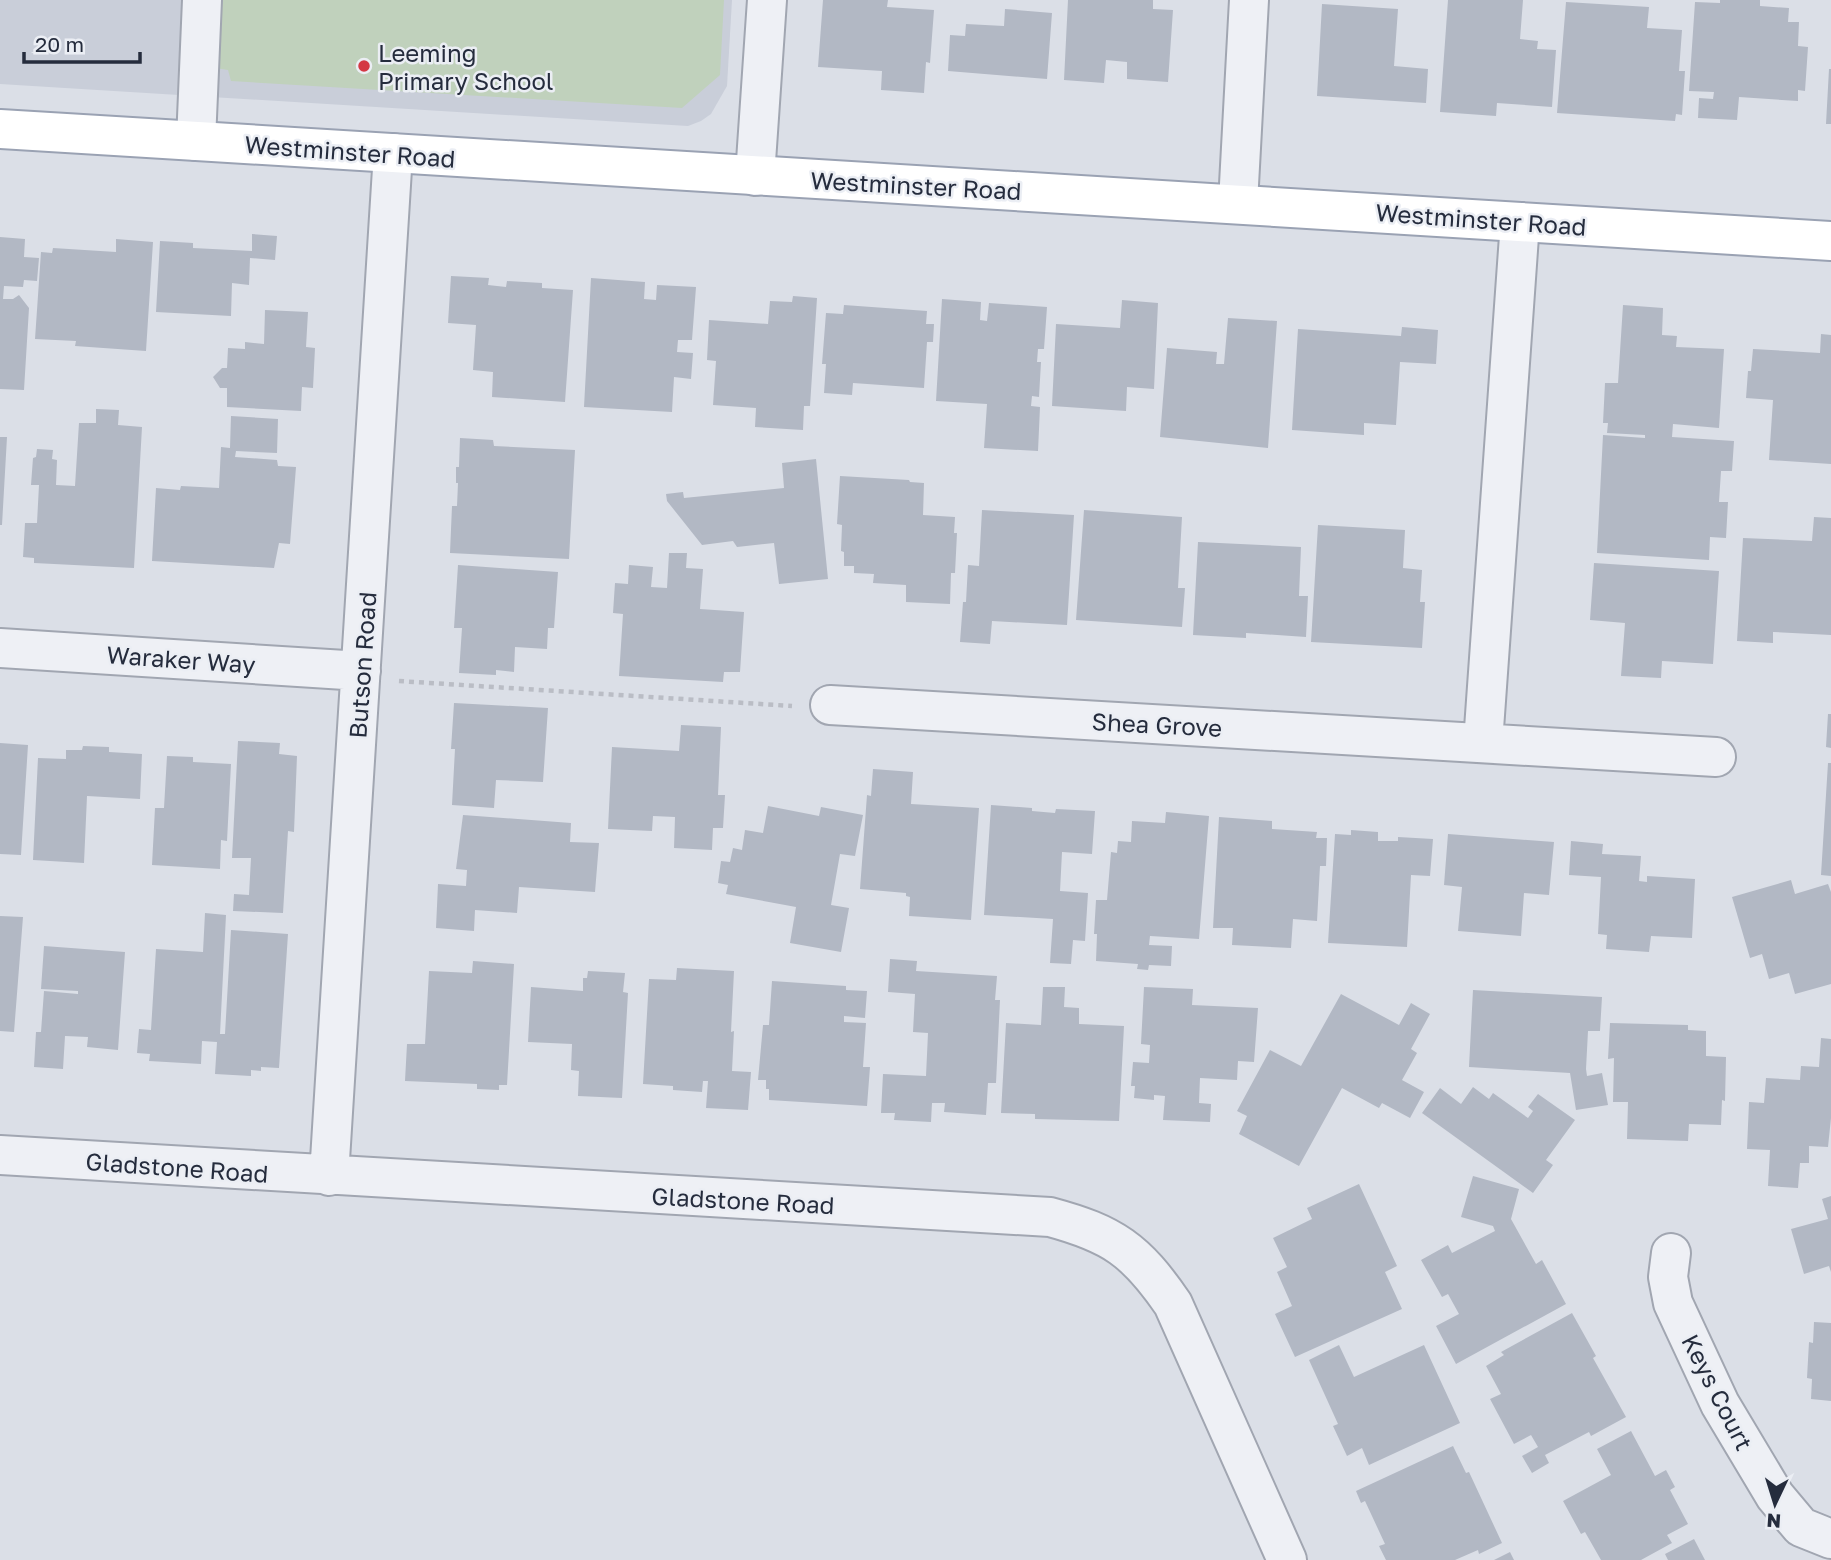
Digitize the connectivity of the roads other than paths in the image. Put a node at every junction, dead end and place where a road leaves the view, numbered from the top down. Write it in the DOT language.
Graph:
graph roads {
  1 [pos="202,0"];
  2 [pos="767,0"];
  3 [pos="1249,0"];
  4 [pos="0,129"];
  5 [pos="196,141"];
  6 [pos="393,153"];
  7 [pos="755,176"];
  8 [pos="1238,203"];
  9 [pos="1520,222"];
  10 [pos="1831,241"];
  11 [pos="0,648"];
  12 [pos="361,671"];
  13 [pos="830,705"];
  14 [pos="1483,743"];
  15 [pos="1716,757"];
  16 [pos="0,1155"];
  17 [pos="329,1176"];
  18 [pos="1671,1253"];
  19 [pos="1831,1539"];
  20 [pos="1287,1560"];
  1 -- 5 [label="street"];
  2 -- 7 [label="street"];
  3 -- 8 [label="street"];
  4 -- 5 [label="main road, Westminster Road"];
  5 -- 6 [label="main road, Westminster Road"];
  6 -- 7 [label="main road, Westminster Road"];
  6 -- 12 [label="street, Butson Road"];
  7 -- 8 [label="main road, Westminster Road"];
  8 -- 9 [label="main road, Westminster Road"];
  9 -- 10 [label="main road, Westminster Road"];
  9 -- 14 [label="street"];
  11 -- 12 [label="street, Waraker Way"];
  12 -- 17 [label="street, Butson Road"];
  13 -- 14 [label="street, Shea Grove"];
  14 -- 15 [label="street, Shea Grove"];
  16 -- 17 [label="street, Gladstone Road"];
  17 -- 20 [label="street, Gladstone Road"];
  18 -- 19 [label="street, Keys Court"];
}
